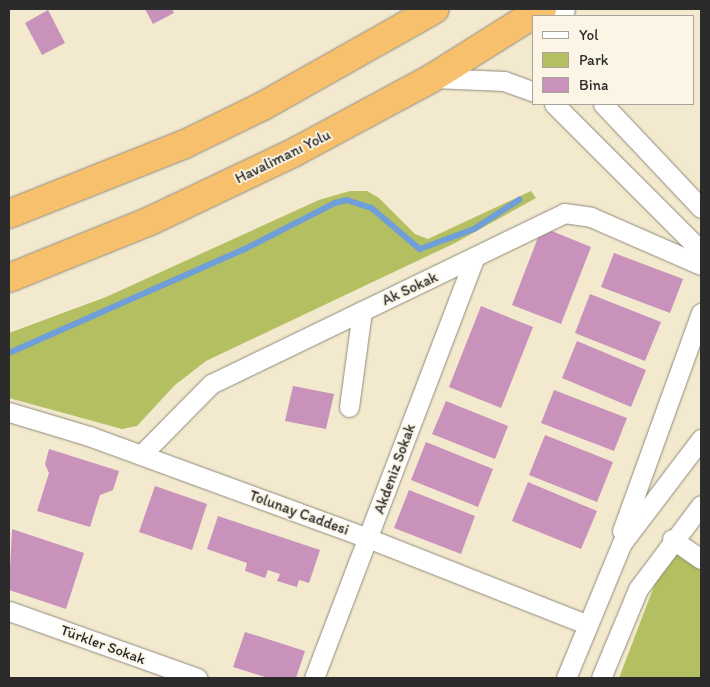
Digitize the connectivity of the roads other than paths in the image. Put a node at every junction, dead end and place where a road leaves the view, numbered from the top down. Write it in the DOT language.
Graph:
graph roads {
  1 [pos="435,9"];
  2 [pos="532,15"];
  3 [pos="432,78"];
  4 [pos="532,91"];
  5 [pos="555,105"];
  6 [pos="604,105"];
  7 [pos="701,208"];
  8 [pos="9,214"];
  9 [pos="701,252"];
  10 [pos="474,259"];
  11 [pos="701,265"];
  12 [pos="9,278"];
  13 [pos="362,312"];
  14 [pos="701,313"];
  15 [pos="349,407"];
  16 [pos="9,412"];
  17 [pos="701,438"];
  18 [pos="141,455"];
  19 [pos="701,505"];
  20 [pos="370,539"];
  21 [pos="672,539"];
  22 [pos="701,559"];
  23 [pos="610,563"];
  24 [pos="9,611"];
  25 [pos="586,624"];
  26 [pos="197,678"];
  27 [pos="314,678"];
  28 [pos="566,678"];
  29 [pos="602,678"];
  1 -- 8 [label="highway"];
  2 -- 3 [label="highway, Havalimanı Yolu"];
  3 -- 4 [label="street"];
  3 -- 12 [label="highway, Havalimanı Yolu"];
  5 -- 9 [label="street"];
  6 -- 7 [label="street"];
  10 -- 11 [label="street, Ak Sokak"];
  10 -- 13 [label="street, Ak Sokak"];
  10 -- 20 [label="street, Akdeniz Sokak"];
  13 -- 15 [label="street"];
  13 -- 18 [label="street, Ak Sokak"];
  14 -- 23 [label="street"];
  16 -- 18 [label="street, Tolunay Caddesi"];
  17 -- 23 [label="street"];
  18 -- 20 [label="street, Tolunay Caddesi"];
  19 -- 21 [label="street"];
  20 -- 25 [label="street, Tolunay Caddesi"];
  20 -- 27 [label="street, Akdeniz Sokak"];
  21 -- 22 [label="street"];
  21 -- 29 [label="street"];
  23 -- 25 [label="street"];
  24 -- 26 [label="street, Türkler Sokak"];
  25 -- 28 [label="street"];
}
